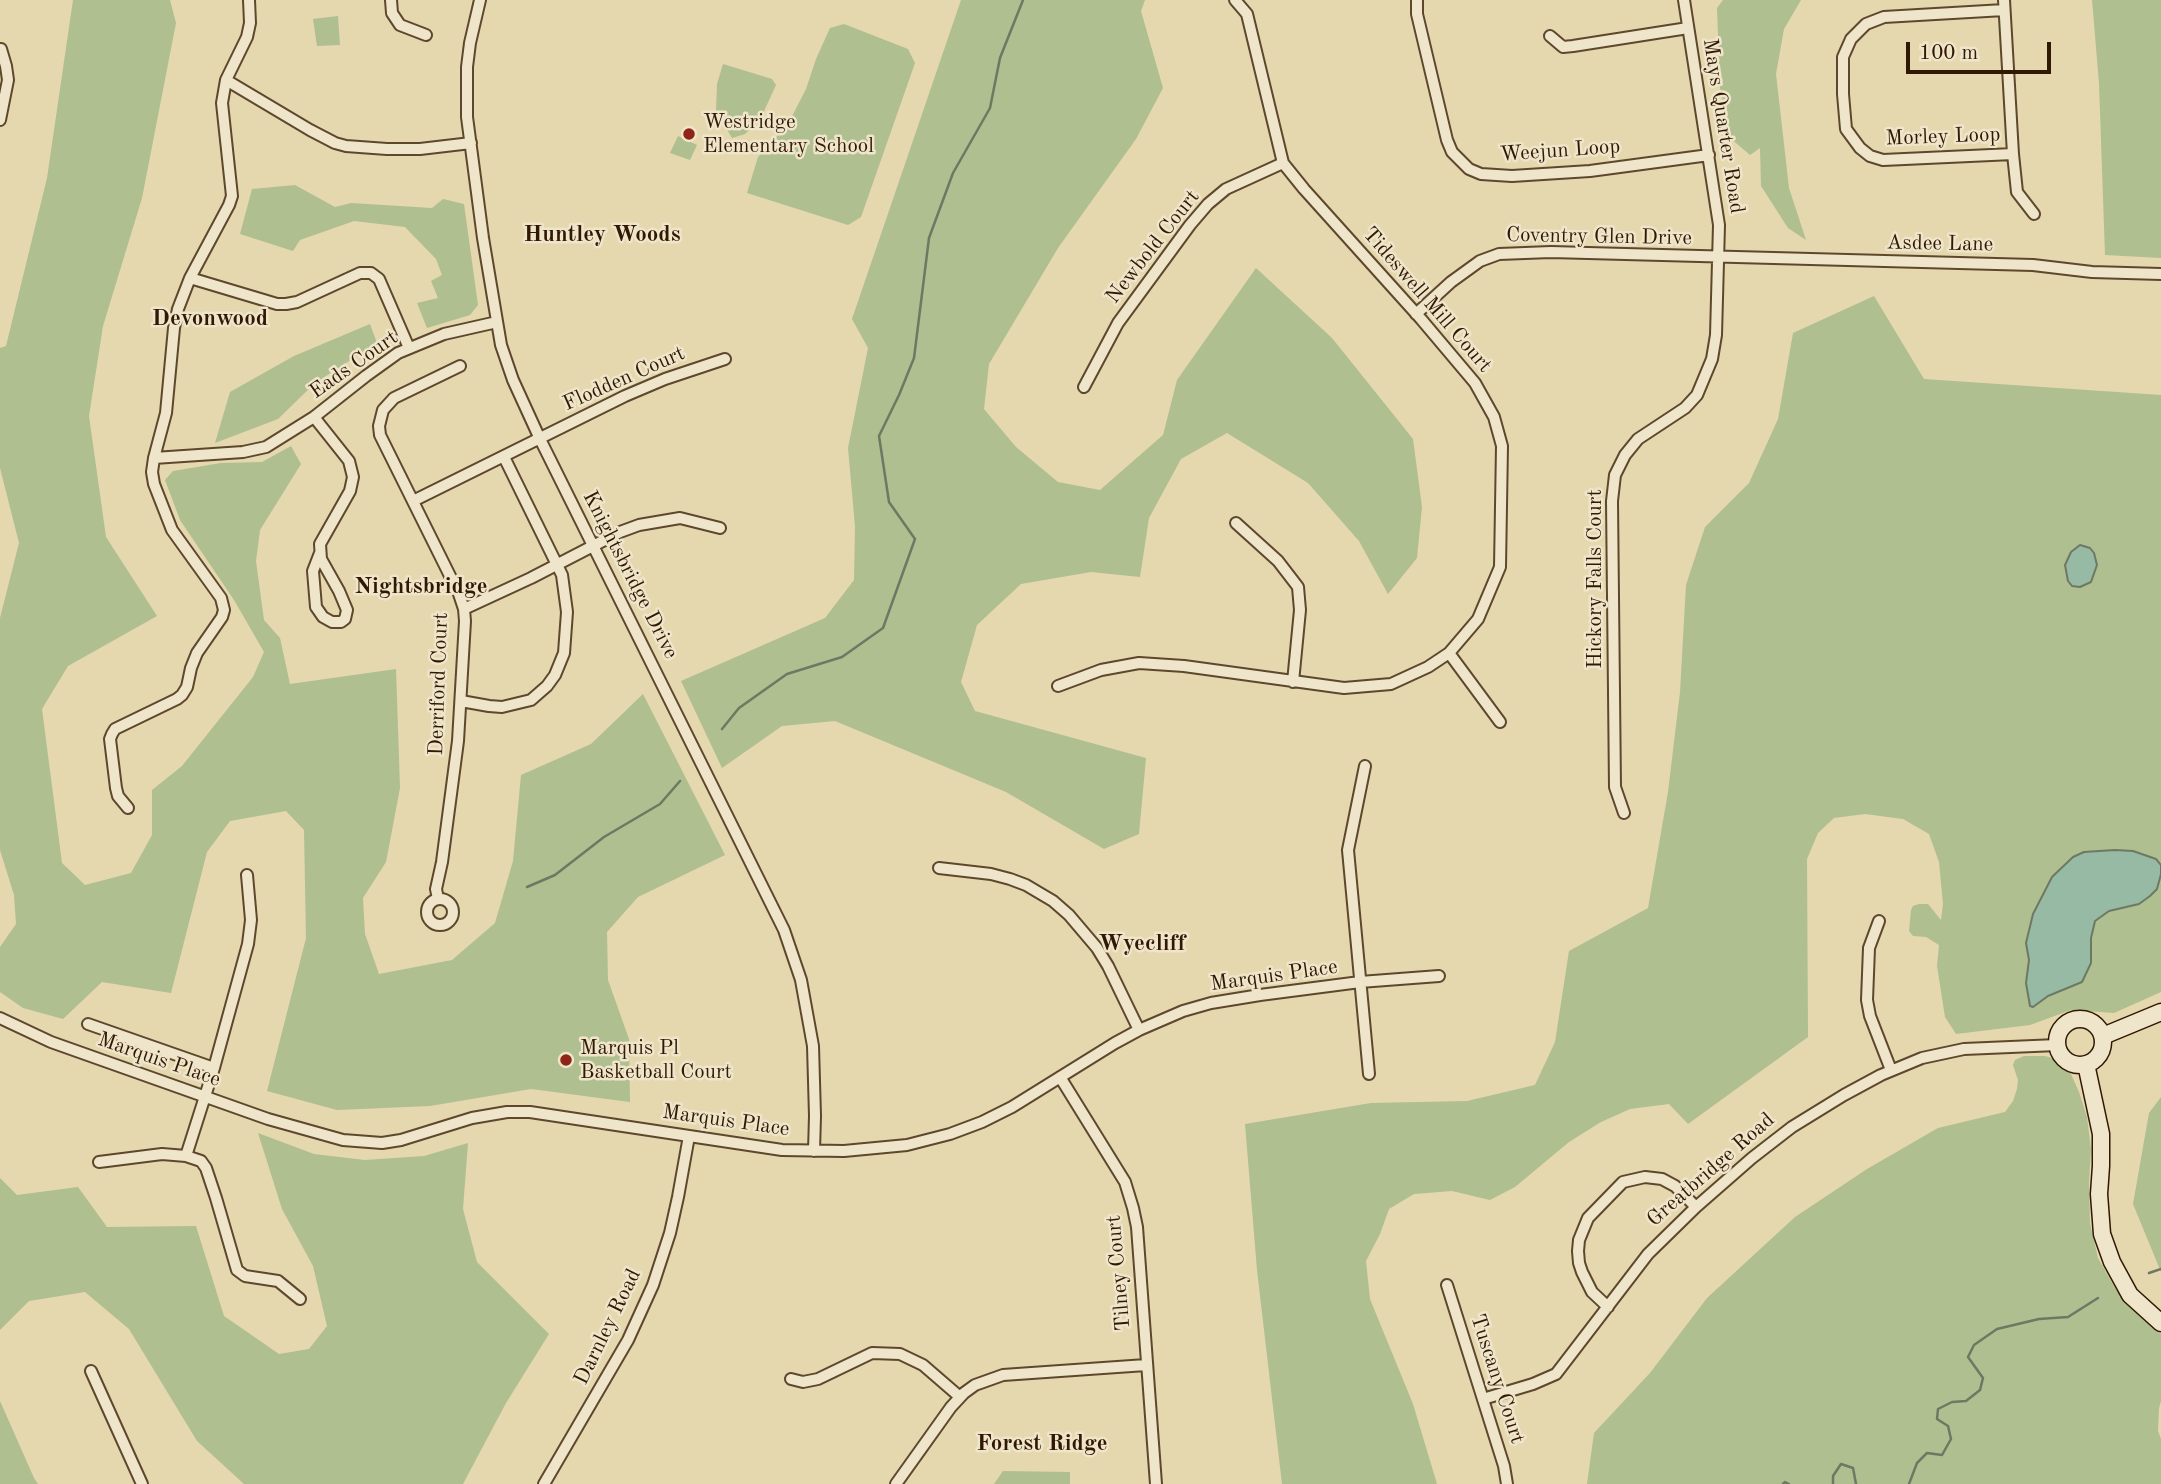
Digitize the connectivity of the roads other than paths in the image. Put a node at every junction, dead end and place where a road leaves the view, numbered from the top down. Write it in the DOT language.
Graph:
graph roads {
  1 [pos="248,0"];
  2 [pos="391,0"];
  3 [pos="480,0"];
  4 [pos="1235,0"];
  5 [pos="1417,0"];
  6 [pos="1684,0"];
  7 [pos="2004,5"];
  8 [pos="1688,28"];
  9 [pos="426,35"];
  10 [pos="1550,36"];
  11 [pos="1,49"];
  12 [pos="226,80"];
  13 [pos="0,120"];
  14 [pos="471,143"];
  15 [pos="2013,154"];
  16 [pos="1709,155"];
  17 [pos="1283,163"];
  18 [pos="2034,214"];
  19 [pos="1717,258"];
  20 [pos="2161,274"];
  21 [pos="190,278"];
  22 [pos="1416,314"];
  23 [pos="497,322"];
  24 [pos="410,348"];
  25 [pos="725,359"];
  26 [pos="460,366"];
  27 [pos="1084,387"];
  28 [pos="314,417"];
  29 [pos="540,439"];
  30 [pos="504,457"];
  31 [pos="154,458"];
  32 [pos="413,501"];
  33 [pos="1236,523"];
  34 [pos="720,528"];
  35 [pos="593,546"];
  36 [pos="320,553"];
  37 [pos="557,564"];
  38 [pos="464,609"];
  39 [pos="1448,653"];
  40 [pos="1293,682"];
  41 [pos="1058,687"];
  42 [pos="461,701"];
  43 [pos="1500,722"];
  44 [pos="1365,766"];
  45 [pos="128,808"];
  46 [pos="1624,813"];
  47 [pos="939,868"];
  48 [pos="247,876"];
  49 [pos="438,899"];
  50 [pos="1879,921"];
  51 [pos="1439,976"];
  52 [pos="1360,982"];
  53 [pos="2161,1012"];
  54 [pos="0,1018"];
  55 [pos="88,1024"];
  56 [pos="1139,1030"];
  57 [pos="2103,1036"];
  58 [pos="2057,1045"];
  59 [pos="2086,1064"];
  60 [pos="214,1068"];
  61 [pos="1891,1070"];
  62 [pos="1370,1074"];
  63 [pos="1060,1077"];
  64 [pos="205,1096"];
  65 [pos="689,1136"];
  66 [pos="814,1151"];
  67 [pos="187,1156"];
  68 [pos="99,1162"];
  69 [pos="1696,1207"];
  70 [pos="1447,1285"];
  71 [pos="300,1299"];
  72 [pos="1608,1307"];
  73 [pos="2161,1322"];
  74 [pos="1146,1364"];
  75 [pos="90,1371"];
  76 [pos="790,1379"];
  77 [pos="960,1397"];
  78 [pos="1483,1399"];
  79 [pos="142,1484"];
  80 [pos="544,1484"];
  81 [pos="896,1484"];
  82 [pos="1156,1484"];
  83 [pos="1507,1484"];
  1 -- 12 [label="street"];
  2 -- 9 [label="street"];
  3 -- 14 [label="street, Knightsbridge Drive"];
  4 -- 17 [label="street, Tideswell Mill Court"];
  5 -- 16 [label="street, Weejun Loop"];
  6 -- 8 [label="street, Mays Quarter Road"];
  7 -- 15 [label="street"];
  7 -- 15 [label="street, Morley Loop"];
  8 -- 10 [label="street"];
  8 -- 16 [label="street, Mays Quarter Road"];
  11 -- 13 [label="street"];
  12 -- 14 [label="street"];
  12 -- 21 [label="street"];
  14 -- 23 [label="street, Knightsbridge Drive"];
  15 -- 18 [label="street"];
  16 -- 19 [label="street, Mays Quarter Road"];
  17 -- 22 [label="street, Tideswell Mill Court"];
  17 -- 27 [label="street, Newbold Court"];
  19 -- 20 [label="street, Asdee Lane"];
  19 -- 22 [label="street, Coventry Glen Drive"];
  19 -- 46 [label="street, Hickory Falls Court"];
  21 -- 24 [label="street"];
  21 -- 31 [label="street"];
  22 -- 39 [label="street, Tideswell Mill Court"];
  23 -- 24 [label="street, Eads Court"];
  23 -- 29 [label="street, Knightsbridge Drive"];
  24 -- 28 [label="street, Eads Court"];
  25 -- 29 [label="street, Flodden Court"];
  26 -- 32 [label="street, Derriford Court"];
  28 -- 31 [label="street, Eads Court"];
  28 -- 36 [label="street"];
  29 -- 30 [label="street, Flodden Court"];
  29 -- 35 [label="street, Knightsbridge Drive"];
  30 -- 32 [label="street, Flodden Court"];
  30 -- 37 [label="street"];
  31 -- 45 [label="street"];
  32 -- 38 [label="street, Derriford Court"];
  33 -- 40 [label="street"];
  34 -- 35 [label="street"];
  35 -- 37 [label="street"];
  35 -- 66 [label="street, Knightsbridge Drive"];
  36 -- 36 [label="street"];
  37 -- 38 [label="street"];
  37 -- 42 [label="street"];
  38 -- 42 [label="street, Derriford Court"];
  39 -- 40 [label="street, Tideswell Mill Court"];
  39 -- 43 [label="street"];
  40 -- 41 [label="street, Tideswell Mill Court"];
  42 -- 49 [label="street, Derriford Court"];
  44 -- 52 [label="street"];
  47 -- 56 [label="street"];
  48 -- 60 [label="street"];
  50 -- 61 [label="street"];
  51 -- 52 [label="street, Marquis Place"];
  52 -- 56 [label="street, Marquis Place"];
  52 -- 62 [label="street"];
  53 -- 57 [label="street"];
  54 -- 64 [label="street, Marquis Place"];
  55 -- 60 [label="street"];
  56 -- 63 [label="street, Marquis Place"];
  57 -- 58 [label="street"];
  57 -- 59 [label="street"];
  58 -- 59 [label="street"];
  58 -- 61 [label="street, Greatbridge Road"];
  59 -- 73 [label="street"];
  60 -- 64 [label="street"];
  61 -- 69 [label="street, Greatbridge Road"];
  63 -- 66 [label="street, Marquis Place"];
  63 -- 74 [label="street, Tilney Court"];
  64 -- 65 [label="street, Marquis Place"];
  64 -- 67 [label="street"];
  65 -- 66 [label="street, Marquis Place"];
  65 -- 80 [label="street, Darnley Road"];
  67 -- 68 [label="street"];
  67 -- 71 [label="street"];
  69 -- 72 [label="street, Greatbridge Road"];
  69 -- 72 [label="street"];
  70 -- 78 [label="street, Tuscany Court"];
  72 -- 78 [label="street, Greatbridge Road"];
  74 -- 77 [label="street"];
  74 -- 82 [label="street, Tilney Court"];
  75 -- 79 [label="street"];
  76 -- 77 [label="street"];
  77 -- 81 [label="street"];
  78 -- 83 [label="street, Tuscany Court"];
}
